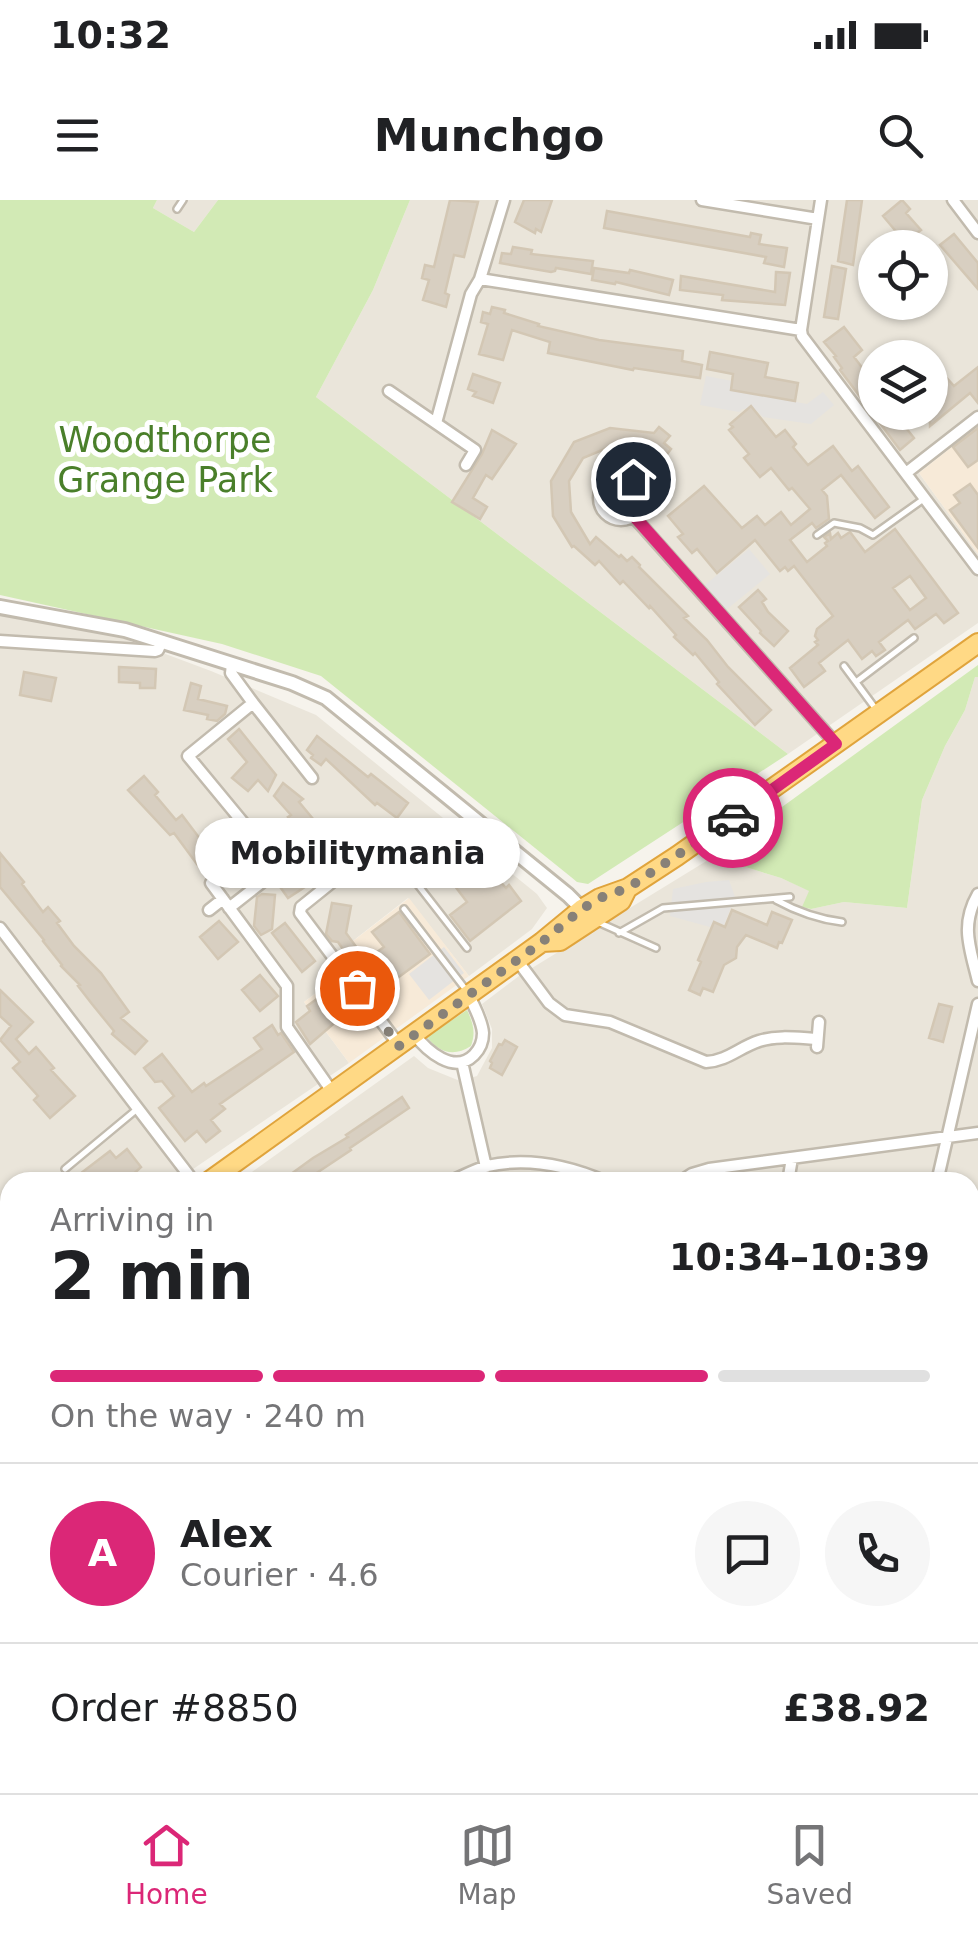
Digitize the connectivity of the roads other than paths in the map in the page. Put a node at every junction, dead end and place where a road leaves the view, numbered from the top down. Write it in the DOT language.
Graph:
graph roads {
  1 [pos="183,200"];
  2 [pos="504,200"];
  3 [pos="702,200"];
  4 [pos="822,200"];
  5 [pos="953,200"];
  6 [pos="177,208"];
  7 [pos="818,218"];
  8 [pos="978,234"];
  9 [pos="480,279"];
  10 [pos="801,330"];
  11 [pos="389,392"];
  12 [pos="978,418"];
  13 [pos="436,423"];
  14 [pos="466,465"];
  15 [pos="906,473"];
  16 [pos="925,498"];
  17 [pos="634,516"];
  18 [pos="817,535"];
  19 [pos="978,570"];
  20 [pos="0,607"];
  21 [pos="914,638"];
  22 [pos="0,641"];
  23 [pos="162,642"];
  24 [pos="978,642"];
  25 [pos="232,664"];
  26 [pos="844,666"];
  27 [pos="856,682"];
  28 [pos="253,703"];
  29 [pos="880,713"];
  30 [pos="836,744"];
  31 [pos="312,778"];
  32 [pos="244,824"];
  33 [pos="480,824"];
  34 [pos="289,826"];
  35 [pos="328,831"];
  36 [pos="306,847"];
  37 [pos="256,854"];
  38 [pos="271,874"];
  39 [pos="342,874"];
  40 [pos="211,883"];
  41 [pos="978,894"];
  42 [pos="790,897"];
  43 [pos="776,900"];
  44 [pos="226,904"];
  45 [pos="404,909"];
  46 [pos="209,910"];
  47 [pos="587,914"];
  48 [pos="842,922"];
  49 [pos="0,928"];
  50 [pos="619,933"];
  51 [pos="466,948"];
  52 [pos="656,948"];
  53 [pos="517,960"];
  54 [pos="978,981"];
  55 [pos="469,995"];
  56 [pos="978,1004"];
  57 [pos="818,1022"];
  58 [pos="406,1040"];
  59 [pos="462,1062"];
  60 [pos="334,1094"];
  61 [pos="138,1109"];
  62 [pos="978,1133"];
  63 [pos="948,1137"];
  64 [pos="792,1158"];
  65 [pos="486,1166"];
  66 [pos="65,1168"];
  67 [pos="186,1172"];
  68 [pos="222,1172"];
  69 [pos="472,1172"];
  70 [pos="578,1172"];
  71 [pos="698,1172"];
  72 [pos="790,1172"];
  73 [pos="939,1172"];
  1 -- 6 [label="lane"];
  2 -- 9 [label="street"];
  3 -- 7 [label="street"];
  4 -- 7 [label="street"];
  5 -- 8 [label="street"];
  7 -- 10 [label="street"];
  9 -- 10 [label="street"];
  9 -- 13 [label="street"];
  10 -- 15 [label="street"];
  11 -- 13 [label="street"];
  12 -- 15 [label="street"];
  13 -- 14 [label="street"];
  15 -- 16 [label="street"];
  16 -- 18 [label="lane"];
  16 -- 19 [label="street"];
  17 -- 17 [label="street"];
  17 -- 30 [label="street"];
  20 -- 23 [label="street"];
  21 -- 27 [label="lane"];
  22 -- 23 [label="street"];
  23 -- 25 [label="street"];
  24 -- 29 [label="highway"];
  25 -- 28 [label="street"];
  25 -- 33 [label="street"];
  26 -- 27 [label="lane"];
  27 -- 29 [label="lane"];
  28 -- 31 [label="street"];
  28 -- 32 [label="street"];
  29 -- 30 [label="highway"];
  30 -- 47 [label="highway"];
  33 -- 47 [label="street"];
  33 -- 51 [label="lane"];
  34 -- 36 [label="lane"];
  35 -- 36 [label="street"];
  36 -- 38 [label="street"];
  37 -- 38 [label="lane"];
  38 -- 44 [label="street"];
  39 -- 58 [label="street"];
  40 -- 44 [label="street"];
  41 -- 54 [label="street"];
  42 -- 43 [label="lane"];
  43 -- 48 [label="lane"];
  43 -- 50 [label="lane"];
  44 -- 46 [label="street"];
  44 -- 60 [label="street"];
  45 -- 55 [label="lane"];
  47 -- 50 [label="lane"];
  47 -- 53 [label="highway"];
  49 -- 61 [label="street"];
  50 -- 52 [label="lane"];
  53 -- 55 [label="highway"];
  53 -- 57 [label="street"];
  55 -- 58 [label="highway"];
  55 -- 59 [label="street"];
  56 -- 63 [label="street"];
  58 -- 59 [label="street"];
  58 -- 60 [label="highway"];
  59 -- 65 [label="street"];
  60 -- 68 [label="highway"];
  61 -- 66 [label="lane"];
  61 -- 67 [label="street"];
  62 -- 63 [label="street"];
  63 -- 64 [label="street"];
  63 -- 73 [label="street"];
  64 -- 71 [label="street"];
  64 -- 72 [label="street"];
  65 -- 69 [label="street"];
  65 -- 70 [label="street"];
}
